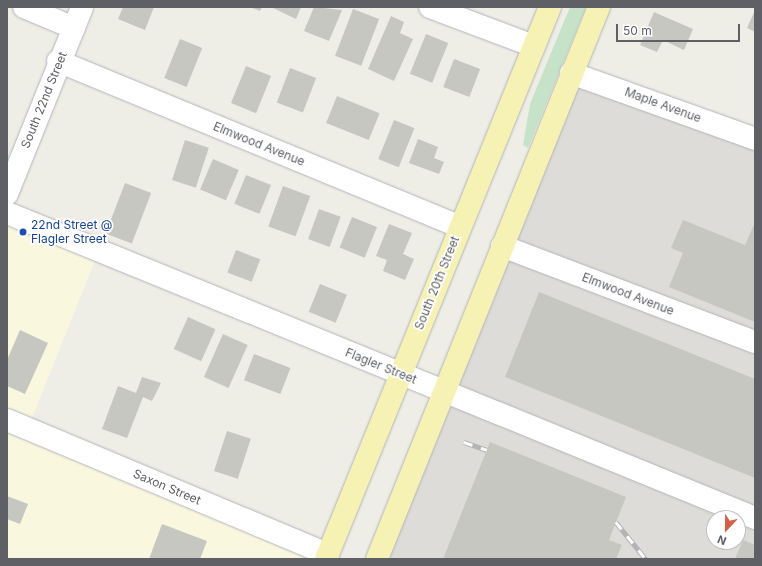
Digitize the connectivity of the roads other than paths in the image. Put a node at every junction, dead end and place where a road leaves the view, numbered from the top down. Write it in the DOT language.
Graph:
graph roads {
  1 [pos="24,7"];
  2 [pos="82,7"];
  3 [pos="430,7"];
  4 [pos="550,7"];
  5 [pos="599,7"];
  6 [pos="74,28"];
  7 [pos="534,46"];
  8 [pos="58,60"];
  9 [pos="571,73"];
  10 [pos="755,139"];
  11 [pos="7,194"];
  12 [pos="7,214"];
  13 [pos="460,227"];
  14 [pos="502,246"];
  15 [pos="755,342"];
  16 [pos="401,374"];
  17 [pos="443,391"];
  18 [pos="7,420"];
  19 [pos="755,518"];
  20 [pos="327,556"];
  21 [pos="377,559"];
  1 -- 6 [label="street"];
  2 -- 6 [label="street, South 22nd Street"];
  3 -- 7 [label="street"];
  4 -- 7 [label="main road, South 20th Street"];
  5 -- 9 [label="main road"];
  6 -- 8 [label="street, South 22nd Street"];
  7 -- 13 [label="main road, South 20th Street"];
  8 -- 11 [label="street, South 22nd Street"];
  8 -- 13 [label="street, Elmwood Avenue"];
  9 -- 10 [label="street, Maple Avenue"];
  9 -- 14 [label="main road"];
  12 -- 16 [label="street, Flagler Street"];
  13 -- 16 [label="main road, South 20th Street"];
  14 -- 15 [label="street, Elmwood Avenue"];
  14 -- 17 [label="main road"];
  16 -- 17 [label="street, Flagler Street"];
  16 -- 20 [label="main road, South 20th Street"];
  17 -- 19 [label="street, Flagler Street"];
  17 -- 21 [label="main road"];
  18 -- 20 [label="street, Saxon Street"];
}
